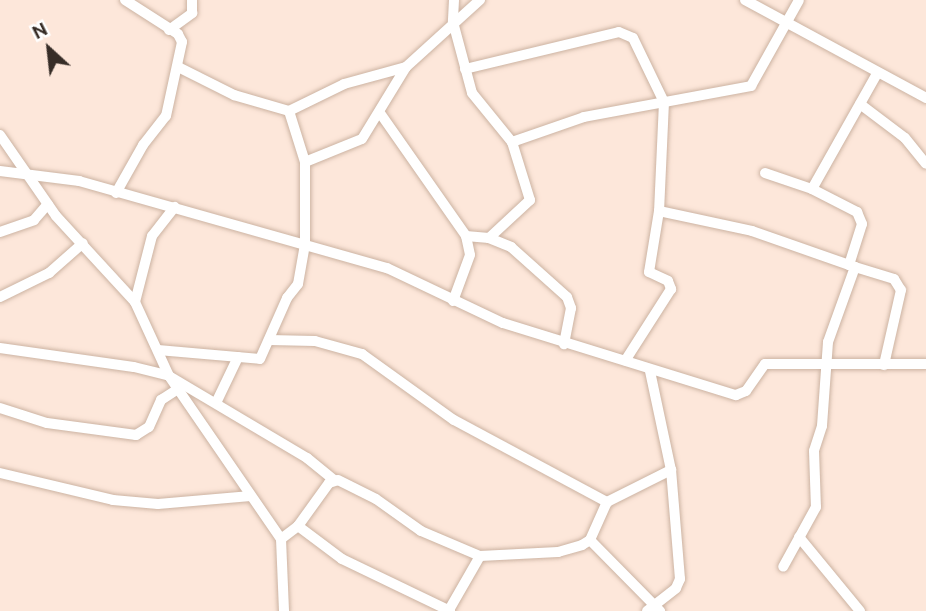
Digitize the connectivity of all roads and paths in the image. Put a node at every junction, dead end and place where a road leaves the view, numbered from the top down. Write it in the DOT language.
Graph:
graph roads {
  1 [pos="125,0"];
  2 [pos="192,0"];
  3 [pos="454,0"];
  4 [pos="480,0"];
  5 [pos="745,0"];
  6 [pos="799,0"];
  7 [pos="453,22"];
  8 [pos="788,23"];
  9 [pos="169,30"];
  10 [pos="178,67"];
  11 [pos="406,67"];
  12 [pos="465,69"];
  13 [pos="878,72"];
  14 [pos="926,98"];
  15 [pos="663,102"];
  16 [pos="860,104"];
  17 [pos="289,111"];
  18 [pos="380,113"];
  19 [pos="0,135"];
  20 [pos="512,142"];
  21 [pos="305,162"];
  22 [pos="926,164"];
  23 [pos="0,171"];
  24 [pos="765,173"];
  25 [pos="26,174"];
  26 [pos="812,189"];
  27 [pos="116,193"];
  28 [pos="48,204"];
  29 [pos="175,207"];
  30 [pos="659,211"];
  31 [pos="0,232"];
  32 [pos="466,236"];
  33 [pos="489,238"];
  34 [pos="83,243"];
  35 [pos="305,246"];
  36 [pos="852,266"];
  37 [pos="0,297"];
  38 [pos="453,301"];
  39 [pos="135,302"];
  40 [pos="269,340"];
  41 [pos="564,344"];
  42 [pos="0,348"];
  43 [pos="158,350"];
  44 [pos="238,356"];
  45 [pos="625,361"];
  46 [pos="826,363"];
  47 [pos="926,364"];
  48 [pos="884,365"];
  49 [pos="650,371"];
  50 [pos="169,376"];
  51 [pos="178,389"];
  52 [pos="216,403"];
  53 [pos="0,408"];
  54 [pos="671,470"];
  55 [pos="0,473"];
  56 [pos="334,480"];
  57 [pos="251,496"];
  58 [pos="607,502"];
  59 [pos="298,526"];
  60 [pos="799,537"];
  61 [pos="281,539"];
  62 [pos="590,540"];
  63 [pos="480,556"];
  64 [pos="783,567"];
  65 [pos="434,607"];
  66 [pos="653,608"];
  67 [pos="284,611"];
  68 [pos="449,611"];
  69 [pos="860,611"];
  1 -- 9 [label="street"];
  2 -- 9 [label="street"];
  3 -- 7 [label="street"];
  4 -- 7 [label="street"];
  5 -- 8 [label="street"];
  6 -- 8 [label="street"];
  7 -- 11 [label="street"];
  7 -- 12 [label="street"];
  8 -- 13 [label="street"];
  8 -- 15 [label="street"];
  9 -- 10 [label="street"];
  10 -- 17 [label="street"];
  10 -- 27 [label="street"];
  11 -- 17 [label="street"];
  11 -- 18 [label="street"];
  12 -- 15 [label="street"];
  12 -- 20 [label="street"];
  13 -- 14 [label="street"];
  13 -- 16 [label="street"];
  15 -- 20 [label="street"];
  15 -- 30 [label="street"];
  16 -- 22 [label="street"];
  16 -- 26 [label="street"];
  17 -- 21 [label="street"];
  18 -- 21 [label="street"];
  18 -- 32 [label="street"];
  19 -- 25 [label="street"];
  20 -- 33 [label="street"];
  21 -- 35 [label="street"];
  23 -- 25 [label="street"];
  24 -- 26 [label="street"];
  25 -- 27 [label="street"];
  25 -- 28 [label="street"];
  26 -- 36 [label="street"];
  27 -- 29 [label="street"];
  28 -- 31 [label="street"];
  28 -- 34 [label="street"];
  29 -- 35 [label="street"];
  29 -- 39 [label="street"];
  30 -- 36 [label="street"];
  30 -- 45 [label="street"];
  32 -- 33 [label="street"];
  32 -- 38 [label="street"];
  33 -- 41 [label="street"];
  34 -- 37 [label="street"];
  34 -- 39 [label="street"];
  35 -- 38 [label="street"];
  35 -- 40 [label="street"];
  36 -- 46 [label="street"];
  36 -- 48 [label="street"];
  38 -- 41 [label="street"];
  39 -- 43 [label="street"];
  40 -- 44 [label="street"];
  40 -- 58 [label="street"];
  41 -- 45 [label="street"];
  42 -- 50 [label="street"];
  43 -- 44 [label="street"];
  43 -- 50 [label="street"];
  44 -- 52 [label="street"];
  45 -- 49 [label="street"];
  46 -- 48 [label="street"];
  46 -- 49 [label="street"];
  46 -- 60 [label="street"];
  47 -- 48 [label="street"];
  49 -- 54 [label="street"];
  50 -- 51 [label="street"];
  50 -- 52 [label="street"];
  51 -- 53 [label="street"];
  51 -- 57 [label="street"];
  52 -- 56 [label="street"];
  54 -- 58 [label="street"];
  54 -- 66 [label="street"];
  55 -- 57 [label="street"];
  56 -- 59 [label="street"];
  56 -- 63 [label="street"];
  57 -- 61 [label="street"];
  58 -- 62 [label="street"];
  59 -- 61 [label="street"];
  59 -- 65 [label="street"];
  60 -- 64 [label="street"];
  60 -- 69 [label="street"];
  61 -- 67 [label="street"];
  62 -- 63 [label="street"];
  62 -- 66 [label="street"];
  63 -- 68 [label="street"];
  65 -- 68 [label="street"];
}
